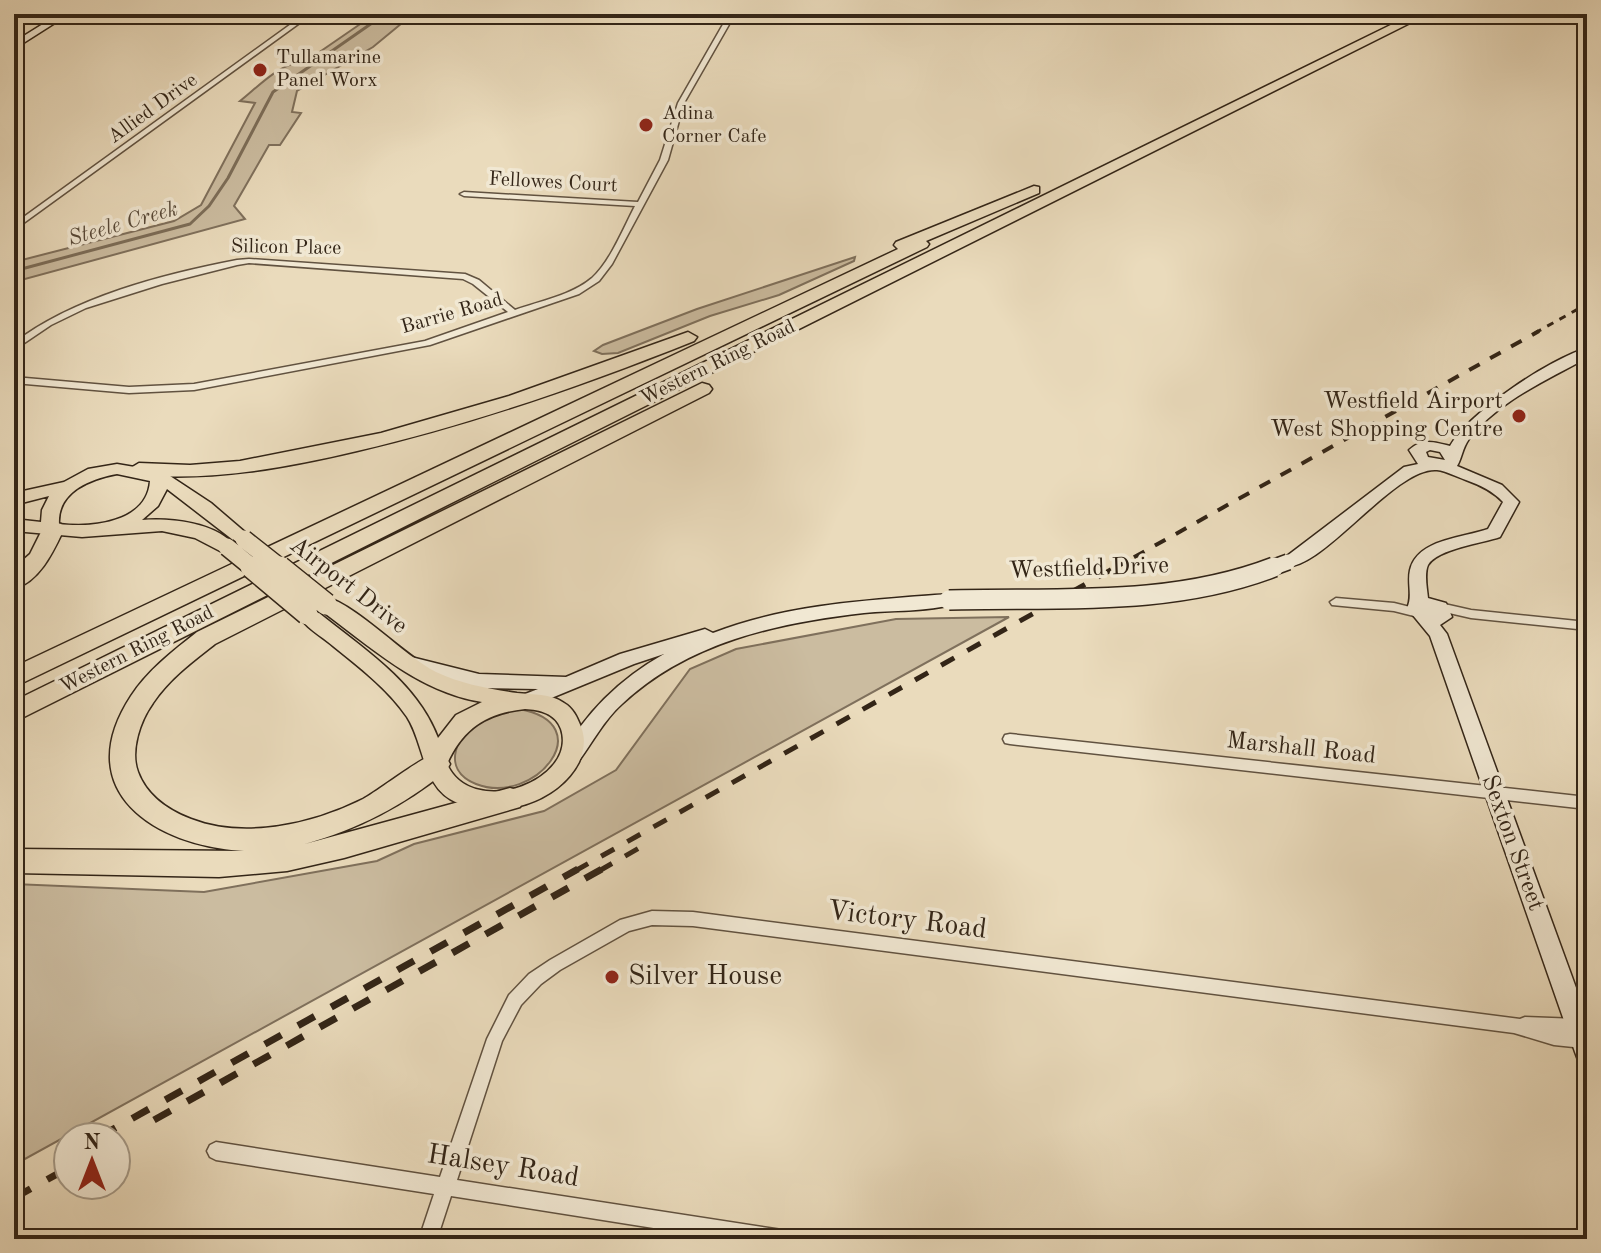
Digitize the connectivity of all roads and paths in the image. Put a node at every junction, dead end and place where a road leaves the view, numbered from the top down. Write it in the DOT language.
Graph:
graph roads {
  1 [pos="45,14"];
  2 [pos="65,14"];
  3 [pos="309,14"];
  4 [pos="732,14"];
  5 [pos="1395,14"];
  6 [pos="1422,14"];
  7 [pos="1569,14"];
  8 [pos="1587,15"];
  9 [pos="1524,19"];
  10 [pos="1587,22"];
  11 [pos="14,33"];
  12 [pos="14,46"];
  13 [pos="1034,190"];
  14 [pos="464,194"];
  15 [pos="641,204"];
  16 [pos="1014,217"];
  17 [pos="14,228"];
  18 [pos="515,314"];
  19 [pos="14,347"];
  20 [pos="1587,352"];
  21 [pos="14,380"];
  22 [pos="1421,448"];
  23 [pos="1455,451"];
  24 [pos="1437,465"];
  25 [pos="1410,470"];
  26 [pos="148,472"];
  27 [pos="75,483"];
  28 [pos="1485,483"];
  29 [pos="14,499"];
  30 [pos="14,525"];
  31 [pos="52,529"];
  32 [pos="108,530"];
  33 [pos="236,543"];
  34 [pos="14,581"];
  35 [pos="1336,602"];
  36 [pos="317,609"];
  37 [pos="1431,613"];
  38 [pos="1587,626"];
  39 [pos="736,631"];
  40 [pos="404,662"];
  41 [pos="14,678"];
  42 [pos="570,681"];
  43 [pos="525,701"];
  44 [pos="14,712"];
  45 [pos="1010,739"];
  46 [pos="569,759"];
  47 [pos="437,763"];
  48 [pos="1495,793"];
  49 [pos="510,799"];
  50 [pos="1587,803"];
  51 [pos="14,861"];
  52 [pos="1583,1038"];
  53 [pos="216,1151"];
  54 [pos="445,1187"];
  55 [pos="428,1239"];
  56 [pos="782,1239"];
  1 -- 11 [label="main road"];
  2 -- 12 [label="main road"];
  3 -- 17 [label="street, Allied Drive"];
  4 -- 15 [label="street, Barrie Road"];
  5 -- 13 [label="highway, Western Ring Road"];
  6 -- 16 [label="highway, Western Ring Road"];
  7 -- 8 [label="highway"];
  9 -- 10 [label="street"];
  13 -- 26 [label="highway"];
  13 -- 41 [label="highway, Western Ring Road"];
  14 -- 15 [label="street, Fellowes Court"];
  15 -- 18 [label="street, Barrie Road"];
  16 -- 44 [label="highway, Western Ring Road"];
  16 -- 47 [label="highway"];
  18 -- 19 [label="street, Silicon Place"];
  18 -- 21 [label="street, Barrie Road"];
  20 -- 23 [label="main road"];
  22 -- 23 [label="main road, Sexton Street"];
  22 -- 24 [label="main road, Sexton Street"];
  22 -- 25 [label="main road"];
  23 -- 24 [label="main road, Westfield Drive"];
  23 -- 28 [label="main road, Sexton Street"];
  24 -- 25 [label="main road, Westfield Drive"];
  24 -- 28 [label="main road, Sexton Street"];
  25 -- 39 [label="main road, Westfield Drive, bridge"];
  26 -- 27 [label="main road"];
  26 -- 32 [label="main road"];
  26 -- 33 [label="main road, Airport Drive"];
  27 -- 29 [label="main road"];
  27 -- 31 [label="main road"];
  28 -- 37 [label="main road, Sexton Street"];
  30 -- 31 [label="main road"];
  31 -- 32 [label="main road, Airport Drive"];
  31 -- 34 [label="highway"];
  32 -- 33 [label="main road, Airport Drive"];
  33 -- 36 [label="main road, Airport Drive, bridge"];
  35 -- 37 [label="street"];
  36 -- 40 [label="main road, Airport Drive"];
  36 -- 47 [label="main road, Airport Drive"];
  37 -- 38 [label="street"];
  37 -- 48 [label="main road, Sexton Street"];
  39 -- 42 [label="main road, Westfield Drive"];
  39 -- 46 [label="main road, Westfield Drive"];
  40 -- 42 [label="main road"];
  40 -- 43 [label="main road, Airport Drive"];
  42 -- 43 [label="main road, Westfield Drive"];
  43 -- 46 [label="main road"];
  43 -- 47 [label="main road"];
  45 -- 48 [label="street, Marshall Road"];
  46 -- 49 [label="main road"];
  47 -- 49 [label="main road"];
  48 -- 50 [label="street, Marshall Road"];
  48 -- 52 [label="main road, Sexton Street"];
  49 -- 51 [label="highway"];
  52 -- 54 [label="street, Victory Road"];
  53 -- 54 [label="street, Halsey Road"];
  54 -- 55 [label="street, Victory Road"];
  54 -- 56 [label="street, Halsey Road"];
}
